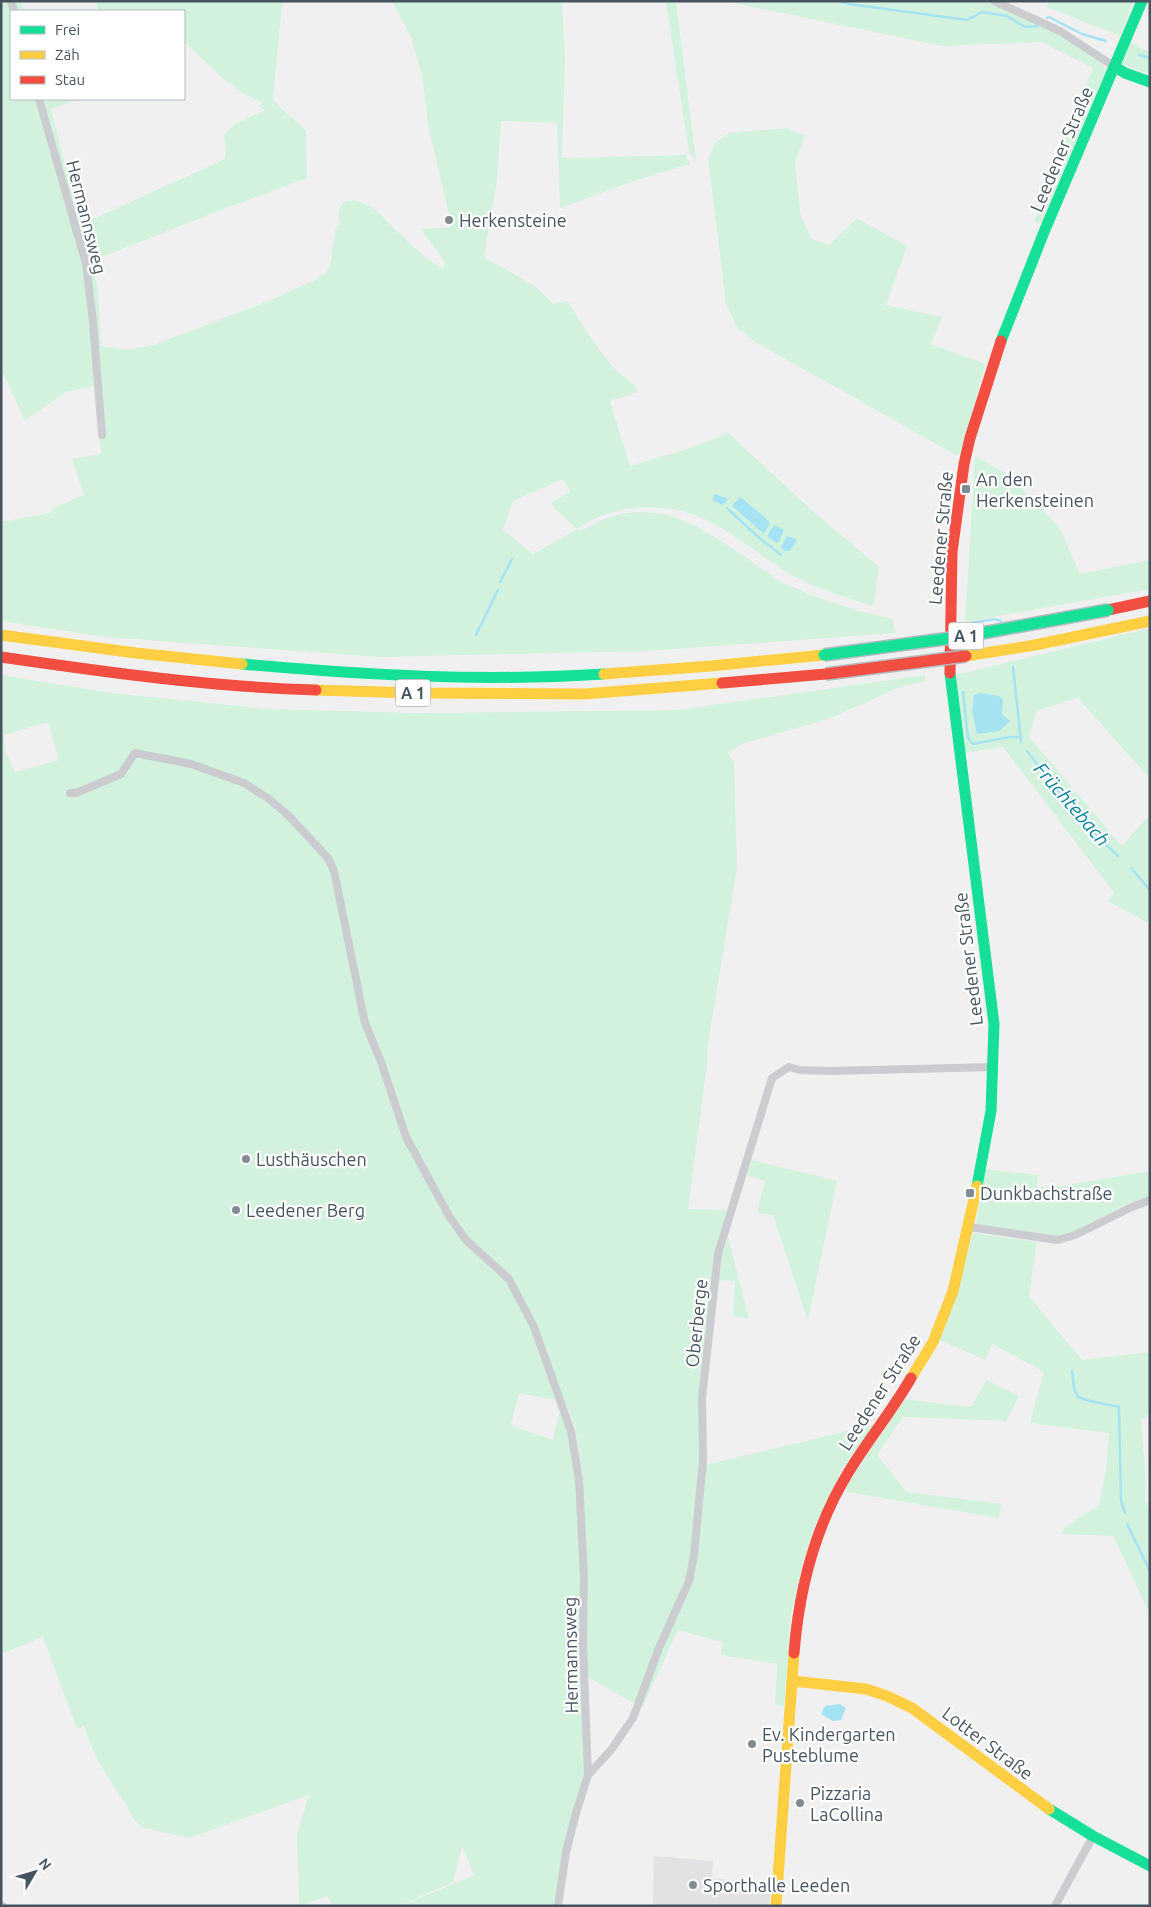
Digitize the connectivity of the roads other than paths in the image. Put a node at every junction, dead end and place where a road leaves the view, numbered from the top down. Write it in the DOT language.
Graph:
graph roads {
  1 [pos="994,1"];
  2 [pos="1142,1"];
  3 [pos="1115,67"];
  4 [pos="1150,82"];
  5 [pos="39,100"];
  6 [pos="102,435"];
  7 [pos="1150,601"];
  8 [pos="1150,621"];
  9 [pos="1,635"];
  10 [pos="1,657"];
  11 [pos="70,793"];
  12 [pos="993,1067"];
  13 [pos="1150,1200"];
  14 [pos="968,1227"];
  15 [pos="793,1680"];
  16 [pos="588,1775"];
  17 [pos="1093,1836"];
  18 [pos="1150,1866"];
  19 [pos="558,1906"];
  20 [pos="776,1906"];
  21 [pos="1056,1906"];
  1 -- 3 [label="street"];
  2 -- 3 [label="main road, Leedener Straße"];
  3 -- 4 [label="main road"];
  3 -- 12 [label="main road, Leedener Straße"];
  5 -- 6 [label="street, Hermannsweg"];
  7 -- 9 [label="main road, A 1, bridge"];
  8 -- 10 [label="main road, A 1, bridge"];
  11 -- 16 [label="street, Hermannsweg"];
  12 -- 14 [label="main road, Leedener Straße"];
  12 -- 16 [label="street, Oberberge"];
  13 -- 14 [label="street"];
  14 -- 15 [label="main road, Leedener Straße"];
  15 -- 17 [label="main road, Lotter Straße"];
  15 -- 20 [label="main road, Leedener Straße"];
  16 -- 19 [label="street, Hermannsweg"];
  17 -- 18 [label="main road, Lotter Straße"];
  17 -- 21 [label="street"];
}
